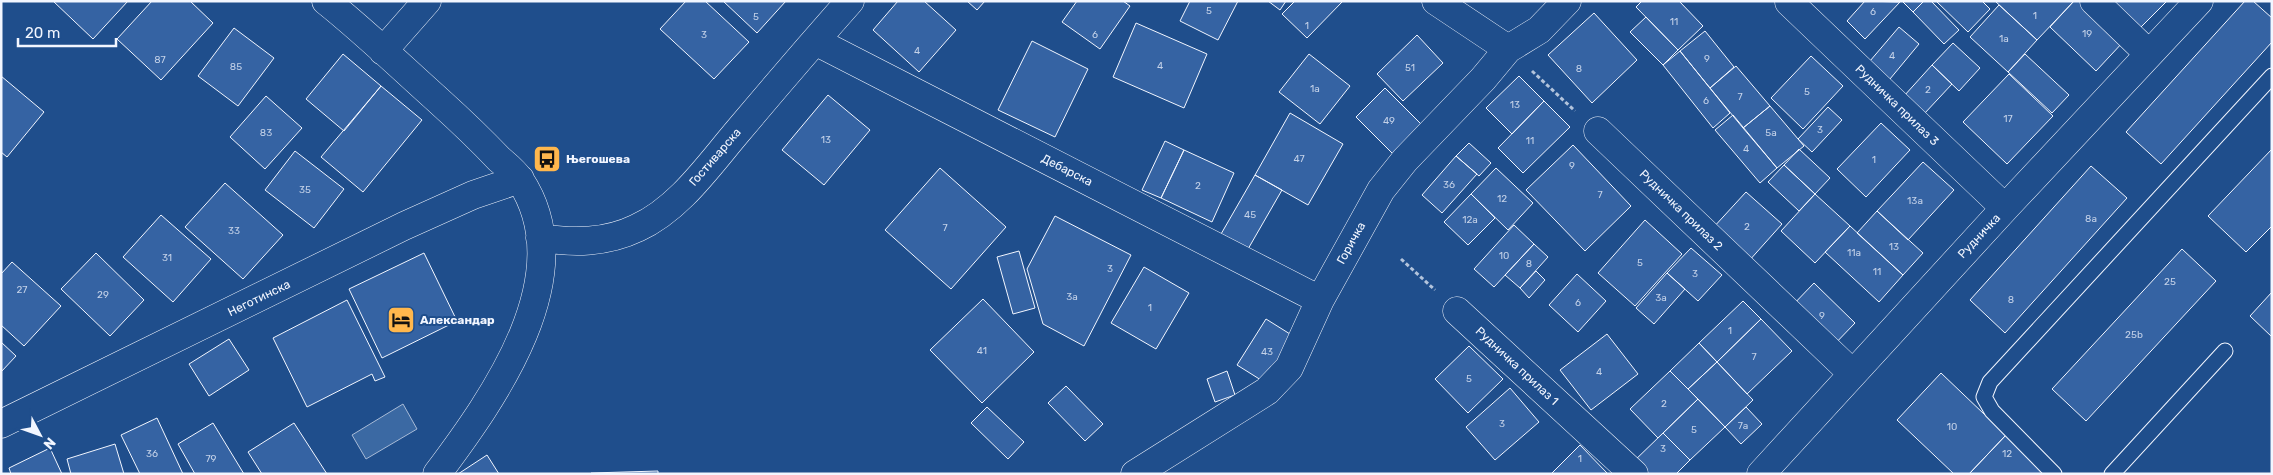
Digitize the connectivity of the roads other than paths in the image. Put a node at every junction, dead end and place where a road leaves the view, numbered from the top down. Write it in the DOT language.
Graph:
graph roads {
  1 [pos="326,1"];
  2 [pos="427,1"];
  3 [pos="850,1"];
  4 [pos="1436,1"];
  5 [pos="1567,1"];
  6 [pos="2094,1"];
  7 [pos="2199,1"];
  8 [pos="1790,2"];
  9 [pos="814,41"];
  10 [pos="1508,49"];
  11 [pos="384,51"];
  12 [pos="2149,54"];
  13 [pos="2272,76"];
  14 [pos="1598,131"];
  15 [pos="520,179"];
  16 [pos="2005,208"];
  17 [pos="540,238"];
  18 [pos="1320,300"];
  19 [pos="1457,311"];
  20 [pos="2225,351"];
  21 [pos="1852,373"];
  22 [pos="1,424"];
  23 [pos="437,474"];
  24 [pos="1135,474"];
  25 [pos="1634,474"];
  26 [pos="1761,474"];
  27 [pos="2054,474"];
  28 [pos="2112,474"];
  1 -- 11 [label="street"];
  2 -- 11 [label="street"];
  3 -- 9 [label="street, Гостиварска"];
  4 -- 10 [label="street"];
  5 -- 10 [label="street, Горичка"];
  6 -- 12 [label="street"];
  7 -- 12 [label="street, Рудничка"];
  8 -- 16 [label="street, Рудничка прилаз 3"];
  9 -- 17 [label="street, Гостиварска"];
  9 -- 18 [label="street, Дебарска"];
  10 -- 18 [label="street, Горичка"];
  11 -- 15 [label="street"];
  12 -- 16 [label="street, Рудничка"];
  13 -- 27 [label="lane"];
  14 -- 21 [label="street, Рудничка прилаз 2"];
  15 -- 17 [label="street"];
  15 -- 22 [label="street, Неготинска"];
  16 -- 21 [label="street, Рудничка"];
  17 -- 23 [label="street"];
  18 -- 24 [label="street, Горичка"];
  19 -- 25 [label="street, Рудничка прилаз 1"];
  20 -- 28 [label="lane"];
  21 -- 26 [label="street, Рудничка"];
}
